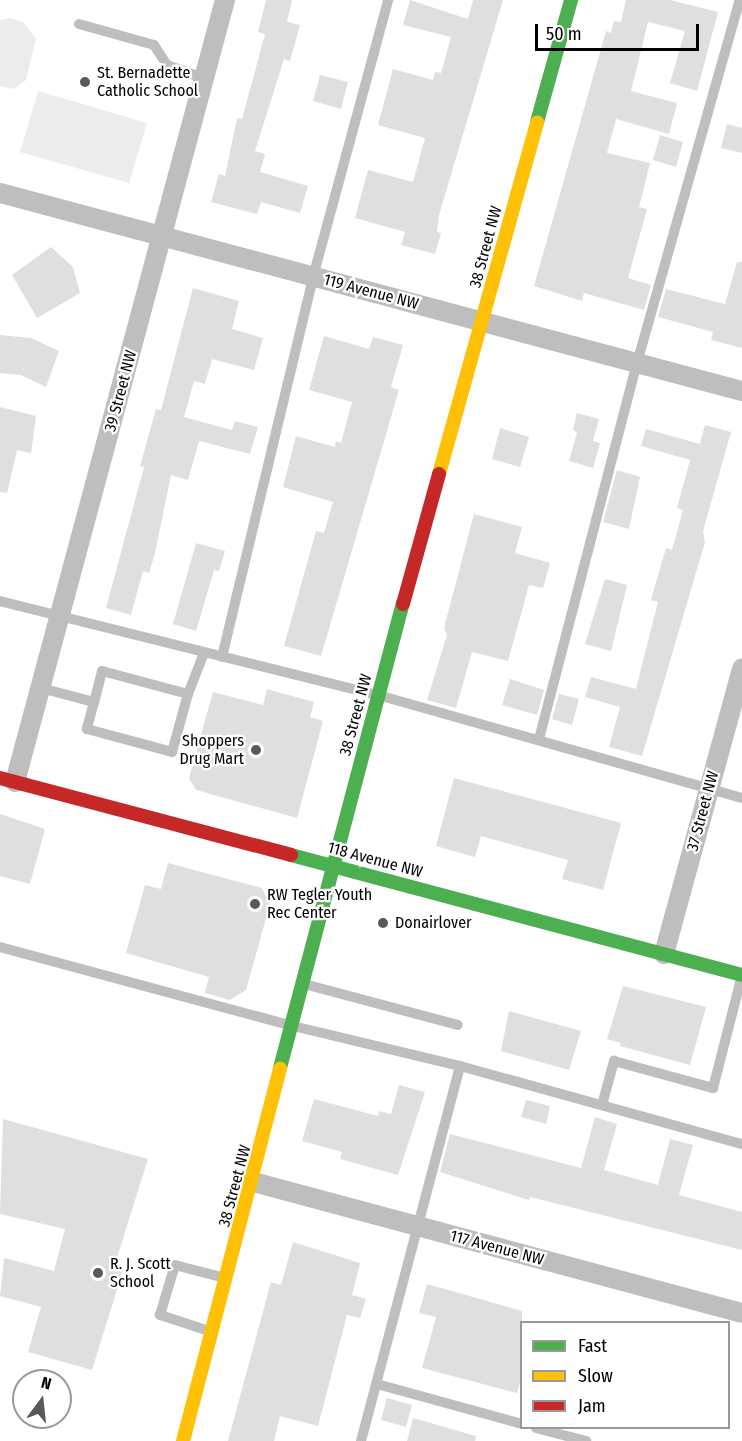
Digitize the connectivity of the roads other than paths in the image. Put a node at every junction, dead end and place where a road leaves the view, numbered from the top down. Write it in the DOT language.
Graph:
graph roads {
  1 [pos="225,0"];
  2 [pos="388,0"];
  3 [pos="571,0"];
  4 [pos="740,0"];
  5 [pos="79,24"];
  6 [pos="203,78"];
  7 [pos="0,193"];
  8 [pos="163,236"];
  9 [pos="313,277"];
  10 [pos="483,322"];
  11 [pos="637,363"];
  12 [pos="742,391"];
  13 [pos="0,601"];
  14 [pos="60,618"];
  15 [pos="204,653"];
  16 [pos="222,657"];
  17 [pos="742,668"];
  18 [pos="41,688"];
  19 [pos="188,694"];
  20 [pos="378,695"];
  21 [pos="94,702"];
  22 [pos="539,739"];
  23 [pos="8,780"];
  24 [pos="709,789"];
  25 [pos="742,798"];
  26 [pos="332,866"];
  27 [pos="0,947"];
  28 [pos="664,954"];
  29 [pos="742,975"];
  30 [pos="303,983"];
  31 [pos="458,1025"];
  32 [pos="293,1026"];
  33 [pos="460,1066"];
  34 [pos="602,1106"];
  35 [pos="742,1144"];
  36 [pos="253,1182"];
  37 [pos="418,1226"];
  38 [pos="227,1279"];
  39 [pos="742,1313"];
  40 [pos="213,1332"];
  41 [pos="377,1384"];
  42 [pos="520,1423"];
  43 [pos="540,1429"];
  44 [pos="183,1441"];
  45 [pos="361,1441"];
  46 [pos="586,1441"];
  1 -- 6 [label="street, 39 Street NW"];
  2 -- 9 [label="lane"];
  3 -- 10 [label="street, 38 Street NW"];
  4 -- 11 [label="lane"];
  5 -- 6 [label="lane"];
  6 -- 8 [label="street, 39 Street NW"];
  7 -- 8 [label="street, 119 Avenue NW"];
  8 -- 9 [label="street, 119 Avenue NW"];
  8 -- 14 [label="street, 39 Street NW"];
  9 -- 10 [label="street, 119 Avenue NW"];
  9 -- 16 [label="lane"];
  10 -- 11 [label="street, 119 Avenue NW"];
  10 -- 20 [label="street, 38 Street NW"];
  11 -- 12 [label="street, 119 Avenue NW"];
  11 -- 22 [label="lane"];
  13 -- 14 [label="lane"];
  14 -- 15 [label="lane"];
  14 -- 18 [label="street, 39 Street NW"];
  15 -- 16 [label="lane"];
  15 -- 19 [label="lane"];
  16 -- 20 [label="lane"];
  17 -- 24 [label="street, 37 Street NW"];
  18 -- 21 [label="lane"];
  18 -- 23 [label="street, 39 Street NW"];
  19 -- 21 [label="lane"];
  19 -- 21 [label="lane"];
  20 -- 22 [label="lane"];
  20 -- 26 [label="street, 38 Street NW"];
  22 -- 24 [label="lane"];
  23 -- 26 [label="street, 118 Avenue NW"];
  24 -- 25 [label="lane"];
  24 -- 28 [label="street, 37 Street NW"];
  26 -- 28 [label="street, 118 Avenue NW"];
  26 -- 30 [label="street, 38 Street NW"];
  27 -- 32 [label="lane"];
  28 -- 29 [label="street, 118 Avenue NW"];
  29 -- 34 [label="lane"];
  30 -- 31 [label="lane"];
  30 -- 32 [label="street, 38 Street NW"];
  32 -- 33 [label="lane"];
  32 -- 36 [label="street, 38 Street NW"];
  33 -- 34 [label="lane"];
  33 -- 37 [label="lane"];
  34 -- 35 [label="lane"];
  36 -- 37 [label="street, 117 Avenue NW"];
  36 -- 38 [label="street, 38 Street NW"];
  37 -- 39 [label="street, 117 Avenue NW"];
  37 -- 41 [label="lane"];
  38 -- 40 [label="street, 38 Street NW"];
  38 -- 40 [label="lane"];
  40 -- 44 [label="street, 38 Street NW"];
  41 -- 42 [label="lane"];
  41 -- 45 [label="lane"];
  43 -- 46 [label="lane"];
}
